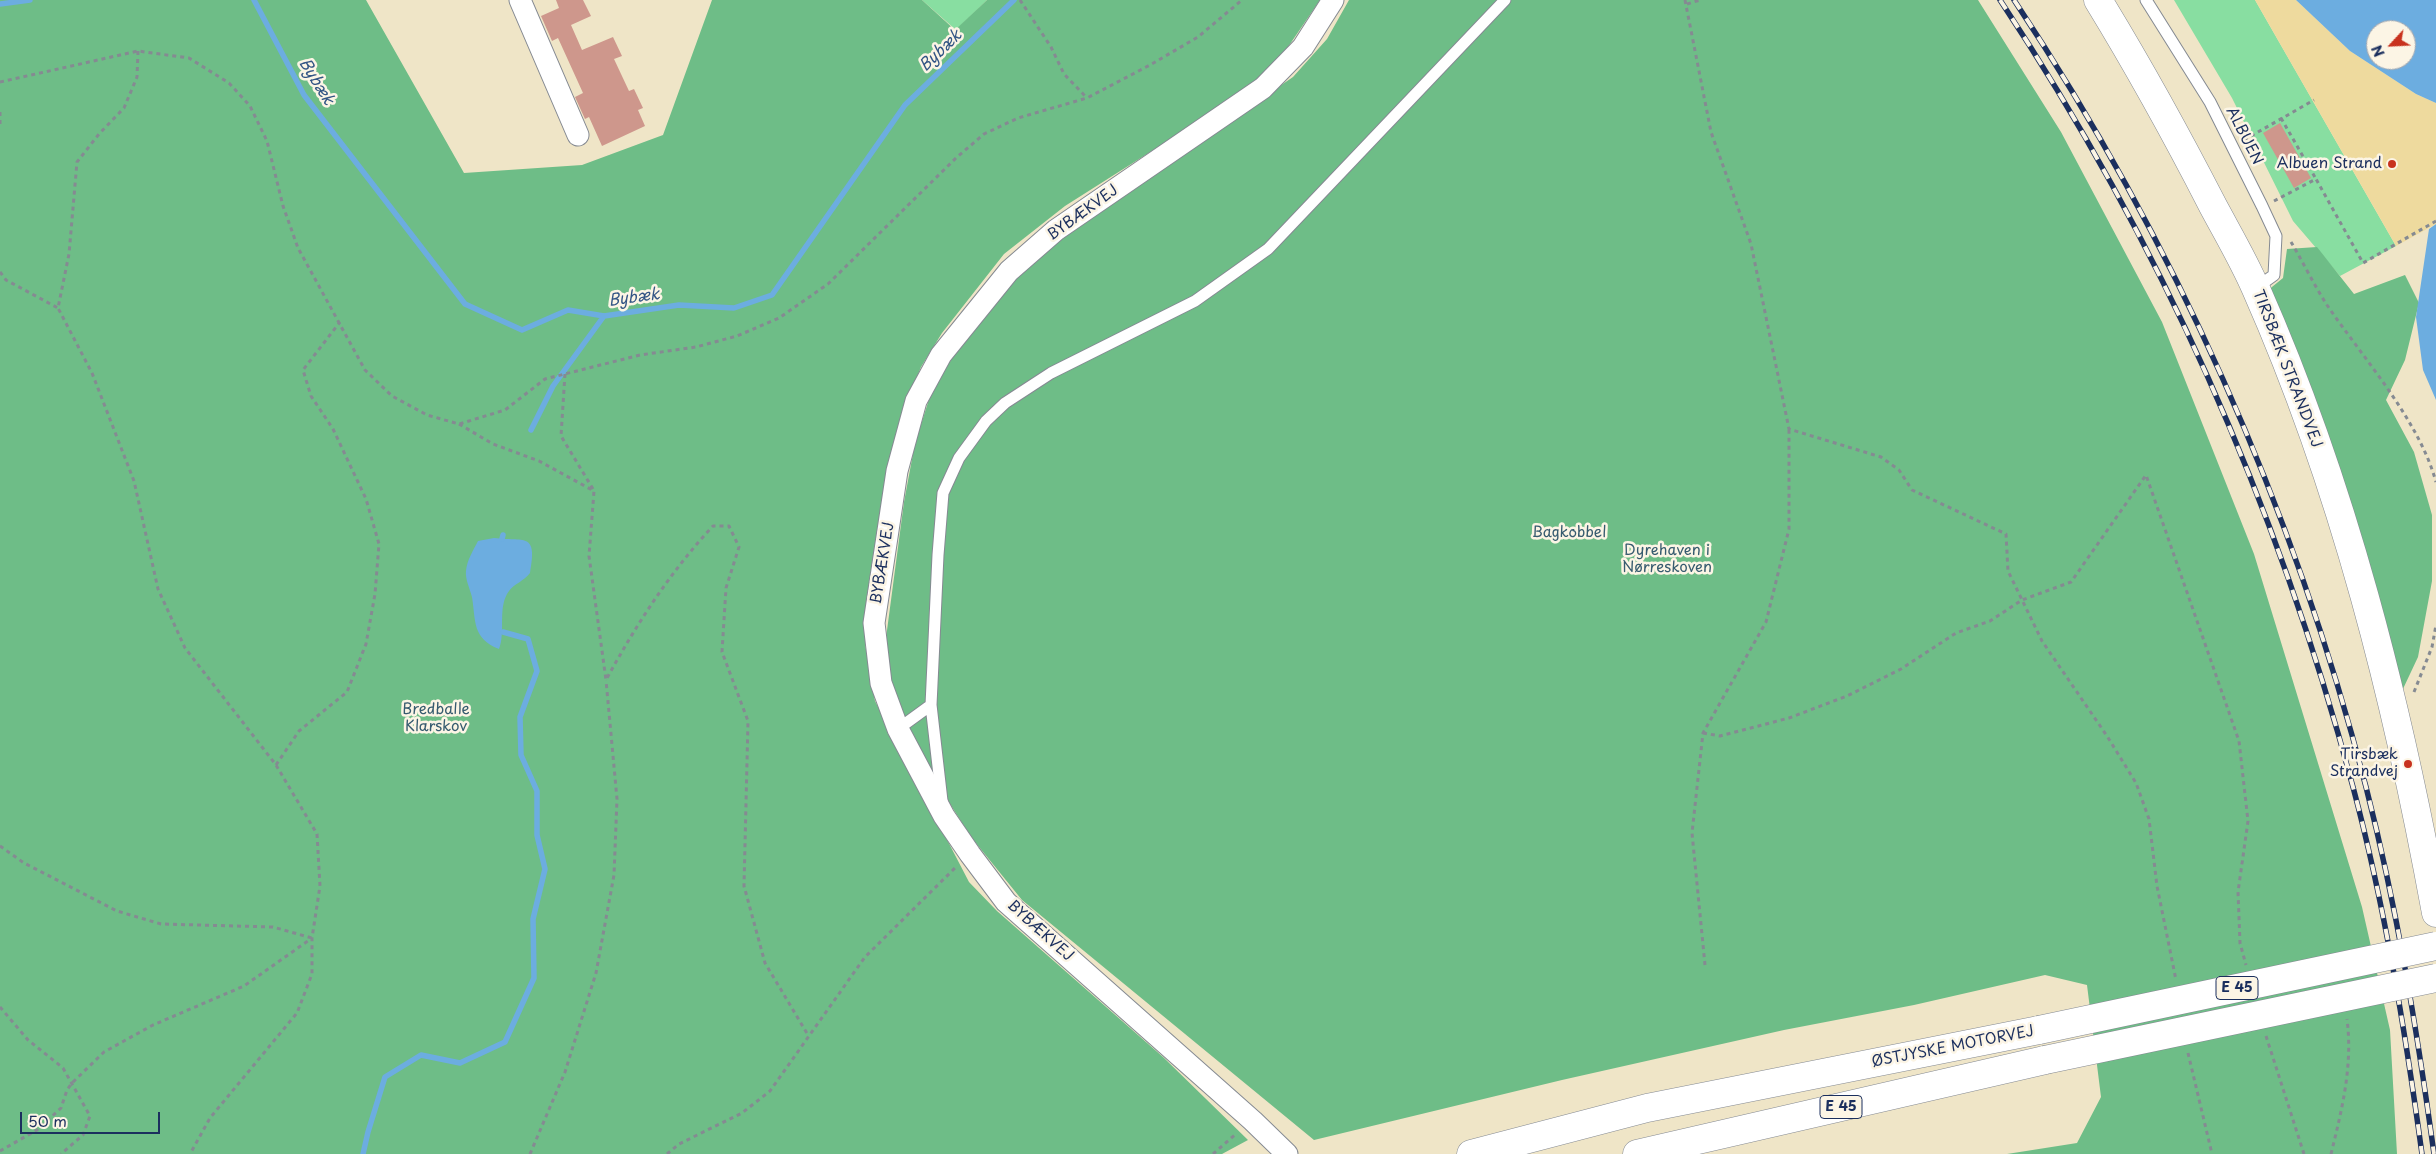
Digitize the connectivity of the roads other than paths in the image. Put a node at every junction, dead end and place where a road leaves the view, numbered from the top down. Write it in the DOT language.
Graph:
graph roads {
  1 [pos="520,0"];
  2 [pos="1333,0"];
  3 [pos="1505,0"];
  4 [pos="2098,0"];
  5 [pos="2146,0"];
  6 [pos="578,135"];
  7 [pos="2256,288"];
  8 [pos="931,704"];
  9 [pos="898,729"];
  10 [pos="944,816"];
  11 [pos="2436,913"];
  12 [pos="2436,946"];
  13 [pos="2436,978"];
  14 [pos="1287,1154"];
  15 [pos="1471,1154"];
  16 [pos="1637,1154"];
  1 -- 6 [label="street"];
  2 -- 9 [label="street, BYBÆKVEJ"];
  3 -- 8 [label="lane"];
  4 -- 7 [label="main road, TIRSBÆK STRANDVEJ"];
  5 -- 7 [label="lane, ALBUEN"];
  7 -- 11 [label="main road, TIRSBÆK STRANDVEJ"];
  8 -- 9 [label="lane"];
  8 -- 10 [label="lane"];
  9 -- 10 [label="street, BYBÆKVEJ"];
  10 -- 14 [label="street, BYBÆKVEJ"];
  12 -- 15 [label="main road, ØSTJYSKE MOTORVEJ / E 45, bridge"];
  13 -- 16 [label="main road, ØSTJYSKE MOTORVEJ / E 45, bridge"];
}
